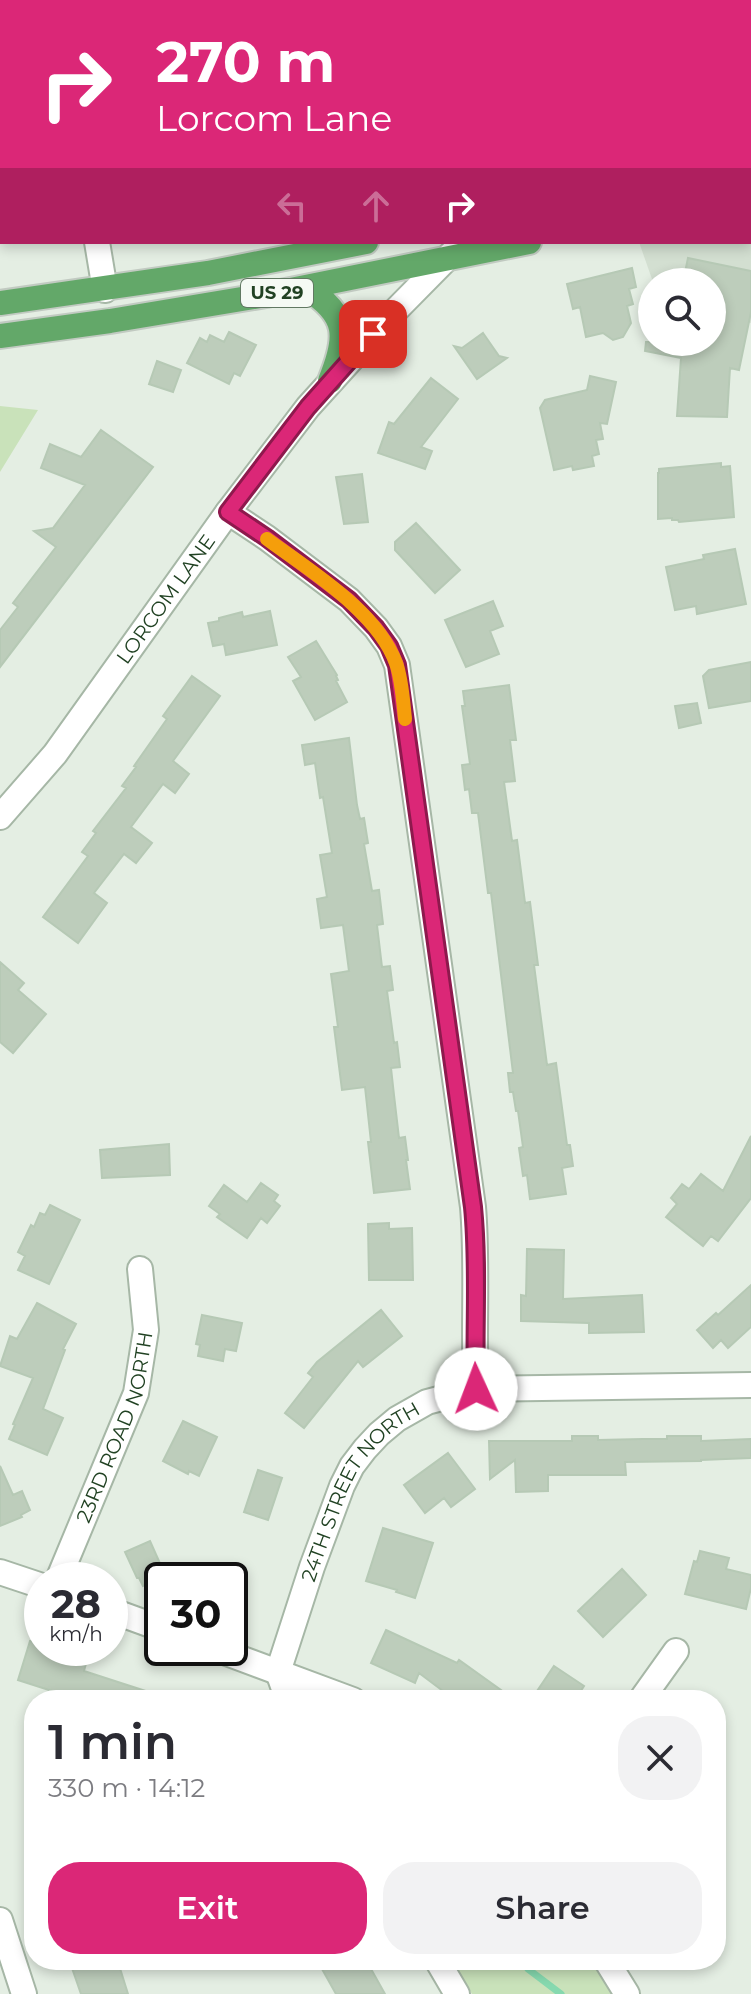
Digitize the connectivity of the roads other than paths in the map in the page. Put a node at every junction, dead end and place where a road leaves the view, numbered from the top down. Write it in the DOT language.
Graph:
graph roads {
  1 [pos="97,244"];
  2 [pos="356,244"];
  3 [pos="461,244"];
  4 [pos="520,244"];
  5 [pos="444,260"];
  6 [pos="306,288"];
  7 [pos="105,290"];
  8 [pos="0,303"];
  9 [pos="110,321"];
  10 [pos="0,336"];
  11 [pos="330,381"];
  12 [pos="228,512"];
  13 [pos="0,817"];
  14 [pos="140,1269"];
  15 [pos="751,1385"];
  16 [pos="476,1389"];
  17 [pos="66,1562"];
  18 [pos="0,1572"];
  19 [pos="24,1580"];
  20 [pos="676,1651"];
  21 [pos="248,1661"];
  22 [pos="278,1672"];
  23 [pos="284,1690"];
  24 [pos="326,1690"];
  25 [pos="648,1690"];
  26 [pos="2,1932"];
  27 [pos="443,1970"];
  28 [pos="612,1970"];
  29 [pos="24,1994"];
  30 [pos="457,1994"];
  31 [pos="627,1994"];
  1 -- 7 [label="street"];
  2 -- 7 [label="main road, US 29"];
  3 -- 5 [label="street, LORCOM LANE"];
  4 -- 5 [label="main road, US 29"];
  5 -- 6 [label="main road, US 29"];
  5 -- 11 [label="street, LORCOM LANE"];
  6 -- 9 [label="main road, US 29"];
  6 -- 11 [label="main road"];
  7 -- 8 [label="main road, US 29"];
  7 -- 9 [label="main road"];
  9 -- 10 [label="main road, US 29"];
  11 -- 12 [label="street, LORCOM LANE"];
  12 -- 13 [label="street, LORCOM LANE"];
  12 -- 16 [label="street"];
  14 -- 17 [label="street, 23RD ROAD NORTH"];
  15 -- 16 [label="street, 24TH STREET NORTH"];
  16 -- 22 [label="street, 24TH STREET NORTH"];
  18 -- 19 [label="street"];
  20 -- 25 [label="street"];
  21 -- 22 [label="street"];
  22 -- 23 [label="street"];
  22 -- 24 [label="street"];
  26 -- 29 [label="street"];
  27 -- 30 [label="street"];
  28 -- 31 [label="street"];
}
